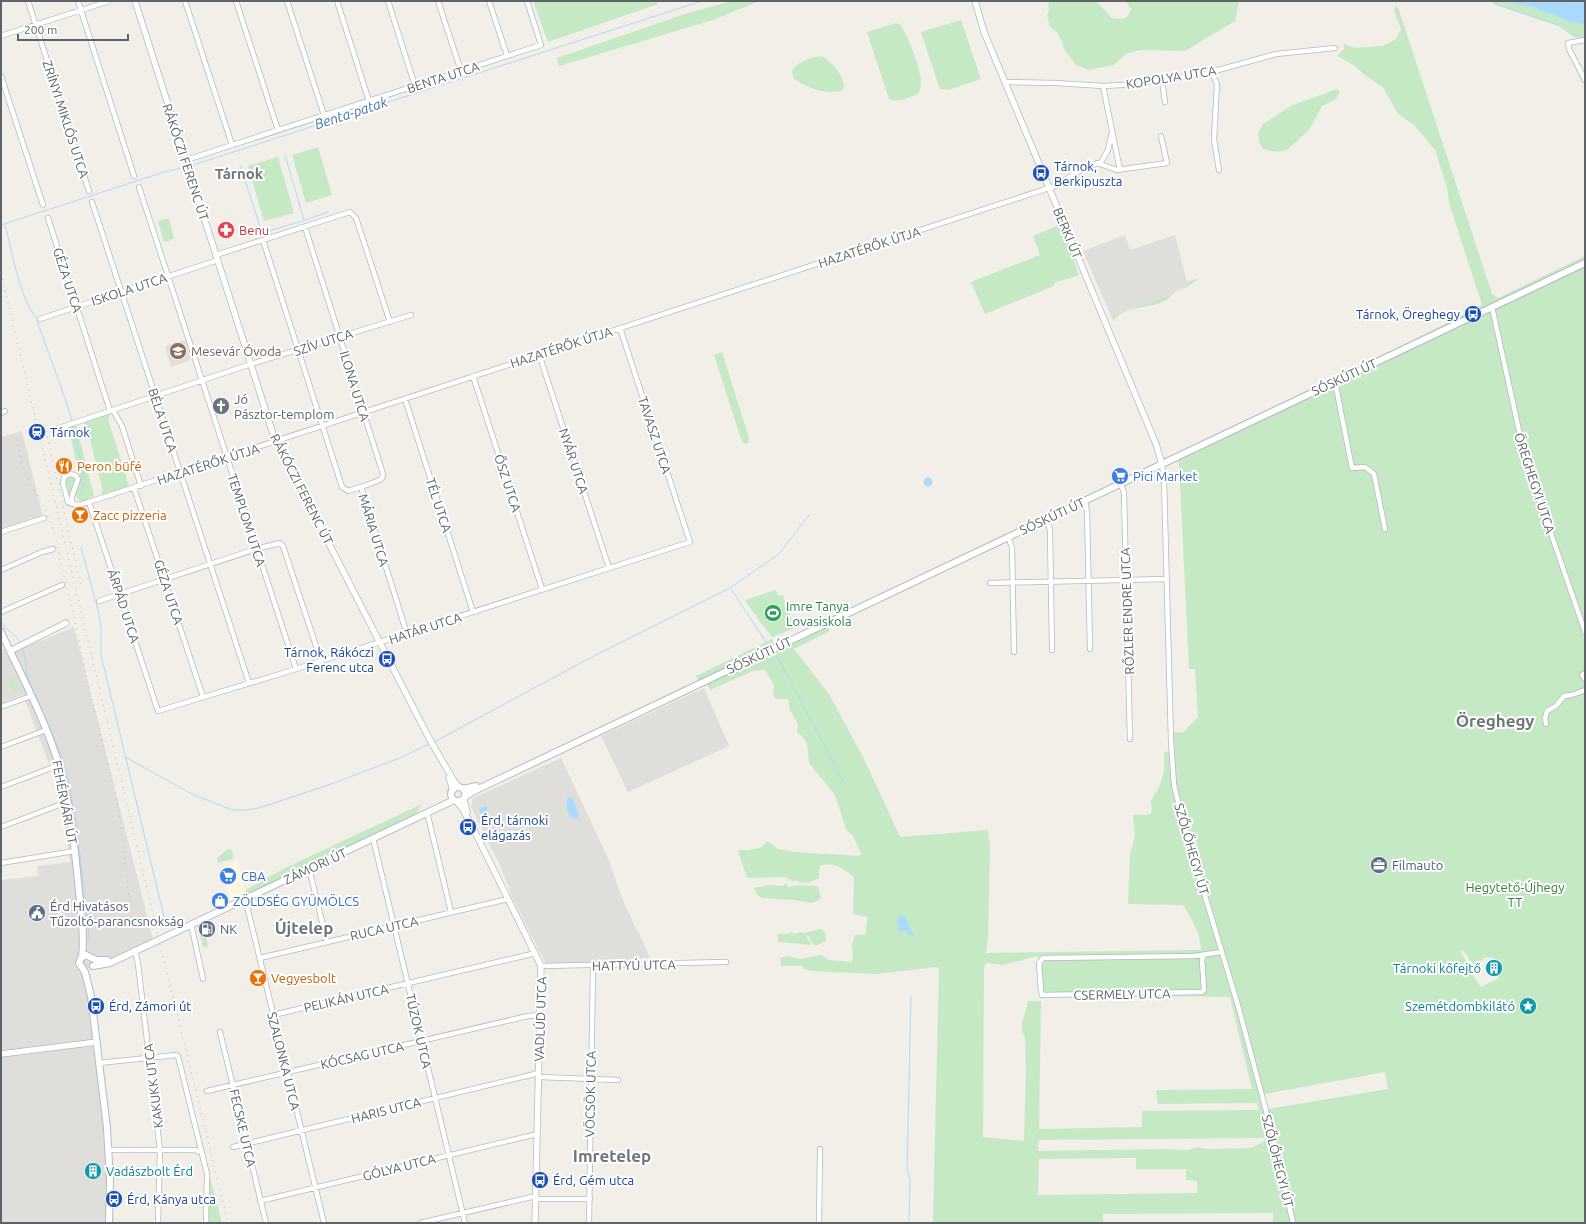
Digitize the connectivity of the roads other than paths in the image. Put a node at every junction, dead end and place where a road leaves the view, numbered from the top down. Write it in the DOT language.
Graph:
graph roads {
  1 [pos="28,1"];
  2 [pos="78,1"];
  3 [pos="109,1"];
  4 [pos="135,1"];
  5 [pos="186,1"];
  6 [pos="236,1"];
  7 [pos="287,1"];
  8 [pos="337,1"];
  9 [pos="388,1"];
  10 [pos="438,1"];
  11 [pos="489,1"];
  12 [pos="527,1"];
  13 [pos="975,1"];
  14 [pos="80,10"];
  15 [pos="35,24"];
  16 [pos="1,36"];
  17 [pos="1585,40"];
  18 [pos="1336,48"];
  19 [pos="507,56"];
  20 [pos="461,71"];
  21 [pos="1212,73"];
  22 [pos="1,76"];
  23 [pos="1162,80"];
  24 [pos="1585,80"];
  25 [pos="1005,82"];
  26 [pos="415,86"];
  27 [pos="1103,86"];
  28 [pos="369,101"];
  29 [pos="1165,102"];
  30 [pos="324,115"];
  31 [pos="278,130"];
  32 [pos="1112,132"];
  33 [pos="1161,136"];
  34 [pos="232,145"];
  35 [pos="186,160"];
  36 [pos="1097,163"];
  37 [pos="1120,170"];
  38 [pos="1219,170"];
  39 [pos="134,176"];
  40 [pos="139,187"];
  41 [pos="1049,188"];
  42 [pos="89,191"];
  43 [pos="92,202"];
  44 [pos="43,205"];
  45 [pos="48,218"];
  46 [pos="305,227"];
  47 [pos="263,240"];
  48 [pos="217,257"];
  49 [pos="1585,263"];
  50 [pos="167,276"];
  51 [pos="122,291"];
  52 [pos="76,306"];
  53 [pos="1492,307"];
  54 [pos="411,315"];
  55 [pos="40,319"];
  56 [pos="390,322"];
  57 [pos="620,328"];
  58 [pos="340,336"];
  59 [pos="298,350"];
  60 [pos="539,354"];
  61 [pos="251,364"];
  62 [pos="473,376"];
  63 [pos="201,381"];
  64 [pos="1335,382"];
  65 [pos="156,396"];
  66 [pos="405,399"];
  67 [pos="111,410"];
  68 [pos="363,412"];
  69 [pos="322,426"];
  70 [pos="52,430"];
  71 [pos="276,441"];
  72 [pos="226,458"];
  73 [pos="1162,464"];
  74 [pos="180,473"];
  75 [pos="1121,484"];
  76 [pos="141,486"];
  77 [pos="361,487"];
  78 [pos="134,488"];
  79 [pos="1085,501"];
  80 [pos="89,502"];
  81 [pos="72,504"];
  82 [pos="44,518"];
  83 [pos="1046,519"];
  84 [pos="1385,529"];
  85 [pos="1,532"];
  86 [pos="1008,537"];
  87 [pos="690,542"];
  88 [pos="256,549"];
  89 [pos="53,550"];
  90 [pos="210,564"];
  91 [pos="609,568"];
  92 [pos="1,570"];
  93 [pos="164,580"];
  94 [pos="1126,580"];
  95 [pos="1166,580"];
  96 [pos="1088,581"];
  97 [pos="1051,582"];
  98 [pos="990,583"];
  99 [pos="1013,583"];
  100 [pos="62,585"];
  101 [pos="542,589"];
  102 [pos="119,594"];
  103 [pos="99,601"];
  104 [pos="1,612"];
  105 [pos="473,612"];
  106 [pos="66,623"];
  107 [pos="1,632"];
  108 [pos="1585,632"];
  109 [pos="407,634"];
  110 [pos="380,642"];
  111 [pos="1090,649"];
  112 [pos="1052,650"];
  113 [pos="10,651"];
  114 [pos="1014,652"];
  115 [pos="320,661"];
  116 [pos="296,669"];
  117 [pos="249,683"];
  118 [pos="1585,690"];
  119 [pos="30,696"];
  120 [pos="203,696"];
  121 [pos="1,707"];
  122 [pos="158,710"];
  123 [pos="1546,724"];
  124 [pos="46,730"];
  125 [pos="1130,739"];
  126 [pos="1,747"];
  127 [pos="441,759"];
  128 [pos="59,766"];
  129 [pos="518,770"];
  130 [pos="1,787"];
  131 [pos="461,788"];
  132 [pos="452,792"];
  133 [pos="464,798"];
  134 [pos="455,801"];
  135 [pos="67,802"];
  136 [pos="427,812"];
  137 [pos="1,827"];
  138 [pos="474,830"];
  139 [pos="373,838"];
  140 [pos="74,851"];
  141 [pos="1,863"];
  142 [pos="309,868"];
  143 [pos="245,898"];
  144 [pos="508,899"];
  145 [pos="451,912"];
  146 [pos="191,924"];
  147 [pos="394,926"];
  148 [pos="84,936"];
  149 [pos="327,942"];
  150 [pos="135,950"];
  151 [pos="1221,952"];
  152 [pos="536,953"];
  153 [pos="1204,955"];
  154 [pos="82,957"];
  155 [pos="91,957"];
  156 [pos="260,958"];
  157 [pos="115,960"];
  158 [pos="726,962"];
  159 [pos="541,966"];
  160 [pos="593,966"];
  161 [pos="92,967"];
  162 [pos="83,969"];
  163 [pos="203,979"];
  164 [pos="408,983"];
  165 [pos="91,996"];
  166 [pos="273,1015"];
  167 [pos="540,1015"];
  168 [pos="220,1032"];
  169 [pos="97,1042"];
  170 [pos="421,1042"];
  171 [pos="1,1054"];
  172 [pos="150,1058"];
  173 [pos="99,1063"];
  174 [pos="287,1072"];
  175 [pos="539,1075"];
  176 [pos="590,1078"];
  177 [pos="618,1080"];
  178 [pos="233,1086"];
  179 [pos="207,1091"];
  180 [pos="435,1098"];
  181 [pos="301,1131"];
  182 [pos="537,1134"];
  183 [pos="247,1144"];
  184 [pos="233,1147"];
  185 [pos="820,1149"];
  186 [pos="109,1150"];
  187 [pos="160,1150"];
  188 [pos="201,1152"];
  189 [pos="448,1156"];
  190 [pos="315,1188"];
  191 [pos="536,1197"];
  192 [pos="590,1199"];
  193 [pos="260,1201"];
  194 [pos="462,1213"];
  195 [pos="109,1223"];
  196 [pos="158,1223"];
  197 [pos="206,1223"];
  198 [pos="266,1223"];
  199 [pos="324,1223"];
  200 [pos="420,1223"];
  201 [pos="465,1223"];
  202 [pos="535,1223"];
  203 [pos="589,1223"];
  204 [pos="819,1223"];
  205 [pos="1293,1223"];
  1 -- 15 [label="street, ZRÍNYI MIKLÓS UTCA"];
  2 -- 14 [label="street"];
  3 -- 14 [label="street"];
  4 -- 35 [label="street, RÁKÓCZI FERENC ÚT"];
  5 -- 34 [label="street"];
  6 -- 31 [label="street"];
  7 -- 30 [label="street"];
  8 -- 28 [label="street"];
  9 -- 26 [label="street"];
  10 -- 20 [label="street"];
  11 -- 19 [label="street"];
  12 -- 19 [label="street, BENTA UTCA"];
  13 -- 25 [label="street, BERKI ÚT"];
  14 -- 15 [label="street"];
  14 -- 39 [label="street"];
  15 -- 16 [label="street"];
  15 -- 42 [label="street, ZRÍNYI MIKLÓS UTCA"];
  17 -- 24 [label="street"];
  18 -- 21 [label="street, KOPOLYA UTCA"];
  19 -- 20 [label="street, BENTA UTCA"];
  20 -- 26 [label="street, BENTA UTCA"];
  21 -- 23 [label="street, KOPOLYA UTCA"];
  21 -- 38 [label="street"];
  22 -- 44 [label="street"];
  23 -- 27 [label="street, KOPOLYA UTCA"];
  23 -- 29 [label="street"];
  25 -- 27 [label="street, KOPOLYA UTCA"];
  25 -- 41 [label="street, BERKI ÚT"];
  26 -- 28 [label="street, BENTA UTCA"];
  27 -- 32 [label="street"];
  28 -- 30 [label="street, BENTA UTCA"];
  30 -- 31 [label="street, BENTA UTCA"];
  31 -- 34 [label="street, BENTA UTCA"];
  32 -- 36 [label="street"];
  32 -- 37 [label="street"];
  33 -- 37 [label="street"];
  34 -- 35 [label="street, BENTA UTCA"];
  35 -- 48 [label="street, RÁKÓCZI FERENC ÚT"];
  36 -- 37 [label="street"];
  36 -- 41 [label="street, HAZATÉRŐK ÚTJA"];
  40 -- 50 [label="street, TEMPLOM UTCA"];
  41 -- 57 [label="street, HAZATÉRŐK ÚTJA"];
  41 -- 73 [label="street, BERKI ÚT"];
  43 -- 51 [label="street, BÉLA UTCA"];
  45 -- 52 [label="street, GÉZA UTCA"];
  46 -- 47 [label="street, ISKOLA UTCA"];
  46 -- 56 [label="street, ISKOLA UTCA"];
  46 -- 58 [label="street, ILONA UTCA"];
  47 -- 48 [label="street, ISKOLA UTCA"];
  47 -- 59 [label="street, MÁRIA UTCA"];
  48 -- 50 [label="street, ISKOLA UTCA"];
  48 -- 61 [label="street, RÁKÓCZI FERENC ÚT"];
  49 -- 53 [label="main road, SÓSKÚTI ÚT"];
  50 -- 51 [label="street, ISKOLA UTCA"];
  50 -- 63 [label="street, TEMPLOM UTCA"];
  51 -- 52 [label="street, ISKOLA UTCA"];
  51 -- 65 [label="street, BÉLA UTCA"];
  52 -- 55 [label="street, ISKOLA UTCA"];
  52 -- 67 [label="street, GÉZA UTCA"];
  53 -- 64 [label="main road, SÓSKÚTI ÚT"];
  53 -- 108 [label="street, ÖREGHEGYI UTCA"];
  54 -- 56 [label="street, SZÍV UTCA"];
  56 -- 58 [label="street, SZÍV UTCA"];
  57 -- 60 [label="street, HAZATÉRŐK ÚTJA"];
  57 -- 87 [label="street, TAVASZ UTCA"];
  58 -- 59 [label="street, SZÍV UTCA"];
  58 -- 68 [label="street, ILONA UTCA"];
  59 -- 61 [label="street, SZÍV UTCA"];
  59 -- 69 [label="street, MÁRIA UTCA"];
  60 -- 62 [label="street, HAZATÉRŐK ÚTJA"];
  60 -- 91 [label="street, NYÁR UTCA"];
  61 -- 63 [label="street, SZÍV UTCA"];
  61 -- 71 [label="street, RÁKÓCZI FERENC ÚT"];
  62 -- 66 [label="street, HAZATÉRŐK ÚTJA"];
  62 -- 101 [label="street, ŐSZ UTCA"];
  63 -- 65 [label="street, SZÍV UTCA"];
  63 -- 72 [label="street, TEMPLOM UTCA"];
  64 -- 73 [label="main road, SÓSKÚTI ÚT"];
  64 -- 84 [label="street"];
  65 -- 67 [label="street, SZÍV UTCA"];
  65 -- 74 [label="street, BÉLA UTCA"];
  66 -- 68 [label="street, HAZATÉRŐK ÚTJA"];
  66 -- 105 [label="street, TÉL UTCA"];
  67 -- 70 [label="street, SZÍV UTCA"];
  67 -- 76 [label="street, GÉZA UTCA"];
  68 -- 69 [label="street, HAZATÉRŐK ÚTJA"];
  68 -- 77 [label="street, ILONA UTCA"];
  69 -- 71 [label="street, HAZATÉRŐK ÚTJA"];
  69 -- 77 [label="street, MÁRIA UTCA"];
  71 -- 72 [label="street, HAZATÉRŐK ÚTJA"];
  71 -- 110 [label="street, RÁKÓCZI FERENC ÚT"];
  72 -- 74 [label="street, HAZATÉRŐK ÚTJA"];
  72 -- 88 [label="street, TEMPLOM UTCA"];
  73 -- 75 [label="main road, SÓSKÚTI ÚT"];
  73 -- 95 [label="street, SZŐLŐHEGYI ÚT"];
  74 -- 76 [label="street, HAZATÉRŐK ÚTJA"];
  74 -- 90 [label="street, BÉLA UTCA"];
  75 -- 79 [label="main road, SÓSKÚTI ÚT"];
  75 -- 94 [label="street, RŐZLER ENDRE UTCA"];
  76 -- 78 [label="street, HAZATÉRŐK ÚTJA"];
  77 -- 109 [label="street, MÁRIA UTCA"];
  78 -- 80 [label="street, HAZATÉRŐK ÚTJA"];
  78 -- 93 [label="street, GÉZA UTCA"];
  79 -- 83 [label="main road, SÓSKÚTI ÚT"];
  79 -- 96 [label="street"];
  80 -- 81 [label="street, HAZATÉRŐK ÚTJA"];
  80 -- 102 [label="street, ÁRPÁD UTCA"];
  81 -- 81 [label="street"];
  82 -- 85 [label="street"];
  83 -- 86 [label="main road, SÓSKÚTI ÚT"];
  83 -- 97 [label="street"];
  86 -- 99 [label="street"];
  86 -- 129 [label="main road, SÓSKÚTI ÚT"];
  87 -- 91 [label="street, HATÁR UTCA"];
  88 -- 90 [label="street"];
  88 -- 115 [label="street"];
  88 -- 116 [label="street, TEMPLOM UTCA"];
  89 -- 92 [label="street"];
  90 -- 93 [label="street"];
  90 -- 117 [label="street, BÉLA UTCA"];
  91 -- 101 [label="street, HATÁR UTCA"];
  93 -- 102 [label="street"];
  93 -- 120 [label="street, GÉZA UTCA"];
  94 -- 95 [label="street"];
  94 -- 96 [label="street"];
  94 -- 125 [label="street, RŐZLER ENDRE UTCA"];
  95 -- 151 [label="street, SZŐLŐHEGYI ÚT"];
  96 -- 97 [label="street"];
  96 -- 111 [label="street"];
  97 -- 99 [label="street"];
  97 -- 112 [label="street"];
  98 -- 99 [label="street"];
  99 -- 114 [label="street"];
  100 -- 104 [label="street"];
  101 -- 105 [label="street, HATÁR UTCA"];
  102 -- 103 [label="street"];
  102 -- 122 [label="street, ÁRPÁD UTCA"];
  105 -- 109 [label="street, HATÁR UTCA"];
  106 -- 113 [label="street"];
  107 -- 113 [label="main road, FEHÉRVÁRI ÚT"];
  109 -- 110 [label="street, HATÁR UTCA"];
  110 -- 115 [label="street, HATÁR UTCA"];
  110 -- 127 [label="street, RÁKÓCZI FERENC ÚT"];
  113 -- 119 [label="main road, FEHÉRVÁRI ÚT"];
  115 -- 116 [label="street, HATÁR UTCA"];
  116 -- 117 [label="street, HATÁR UTCA"];
  117 -- 120 [label="street, HATÁR UTCA"];
  118 -- 123 [label="street"];
  119 -- 121 [label="street"];
  119 -- 124 [label="main road, FEHÉRVÁRI ÚT"];
  120 -- 122 [label="street, HATÁR UTCA"];
  124 -- 126 [label="street"];
  124 -- 128 [label="main road, FEHÉRVÁRI ÚT"];
  127 -- 131 [label="street"];
  127 -- 132 [label="street"];
  128 -- 130 [label="street"];
  128 -- 135 [label="main road, FEHÉRVÁRI ÚT"];
  129 -- 131 [label="main road, SÓSKÚTI ÚT"];
  129 -- 133 [label="main road, SÓSKÚTI ÚT"];
  131 -- 132 [label="main road"];
  131 -- 133 [label="main road"];
  132 -- 134 [label="main road"];
  132 -- 136 [label="main road, ZÁMORI ÚT"];
  133 -- 134 [label="main road"];
  133 -- 138 [label="street, VADLÚD UTCA"];
  134 -- 136 [label="main road, ZÁMORI ÚT"];
  134 -- 138 [label="street, VADLÚD UTCA"];
  135 -- 137 [label="street"];
  135 -- 140 [label="main road, FEHÉRVÁRI ÚT"];
  136 -- 139 [label="main road, ZÁMORI ÚT"];
  136 -- 145 [label="street"];
  138 -- 144 [label="street, VADLÚD UTCA"];
  139 -- 142 [label="main road, ZÁMORI ÚT"];
  139 -- 147 [label="street, TÚZOK UTCA"];
  140 -- 141 [label="street"];
  140 -- 148 [label="main road, FEHÉRVÁRI ÚT"];
  142 -- 143 [label="main road, ZÁMORI ÚT"];
  142 -- 149 [label="street"];
  143 -- 146 [label="main road, ZÁMORI ÚT"];
  143 -- 156 [label="street, SZALONKA UTCA"];
  144 -- 145 [label="street, RUCA UTCA"];
  144 -- 152 [label="street, VADLÚD UTCA"];
  145 -- 147 [label="street, RUCA UTCA"];
  146 -- 150 [label="main road, ZÁMORI ÚT"];
  146 -- 163 [label="street"];
  147 -- 149 [label="street, RUCA UTCA"];
  147 -- 164 [label="street, TÚZOK UTCA"];
  148 -- 154 [label="main road, FEHÉRVÁRI ÚT"];
  148 -- 155 [label="main road, FEHÉRVÁRI ÚT"];
  149 -- 156 [label="street, RUCA UTCA"];
  150 -- 157 [label="main road, ZÁMORI ÚT"];
  150 -- 172 [label="street, KAKUKK UTCA"];
  151 -- 153 [label="street"];
  151 -- 205 [label="street, SZŐLŐHEGYI ÚT"];
  152 -- 159 [label="street, VADLÚD UTCA"];
  152 -- 164 [label="street, PELIKÁN UTCA"];
  153 -- 153 [label="street, CSERMELY UTCA"];
  154 -- 155 [label="main road"];
  154 -- 162 [label="main road, FEHÉRVÁRI ÚT"];
  155 -- 157 [label="main road"];
  155 -- 161 [label="main road, FEHÉRVÁRI ÚT"];
  156 -- 166 [label="street, SZALONKA UTCA"];
  157 -- 161 [label="main road, ZÁMORI ÚT"];
  158 -- 160 [label="street, HATTYÚ UTCA"];
  159 -- 160 [label="street, HATTYÚ UTCA"];
  159 -- 167 [label="street, VADLÚD UTCA"];
  160 -- 176 [label="street, VÖCSÖK UTCA"];
  161 -- 162 [label="main road, ZÁMORI ÚT"];
  161 -- 165 [label="main road"];
  162 -- 165 [label="main road"];
  164 -- 166 [label="street, PELIKÁN UTCA"];
  164 -- 170 [label="street, TÚZOK UTCA"];
  165 -- 169 [label="main road"];
  166 -- 174 [label="street, SZALONKA UTCA"];
  167 -- 170 [label="street, KÓCSAG UTCA"];
  167 -- 175 [label="street, VADLÚD UTCA"];
  168 -- 178 [label="street, FECSKE UTCA"];
  169 -- 171 [label="street"];
  169 -- 173 [label="main road"];
  170 -- 174 [label="street, KÓCSAG UTCA"];
  170 -- 180 [label="street, TÚZOK UTCA"];
  172 -- 173 [label="street"];
  172 -- 187 [label="street, KAKUKK UTCA"];
  172 -- 188 [label="street"];
  173 -- 186 [label="main road"];
  174 -- 178 [label="street, KÓCSAG UTCA"];
  174 -- 181 [label="street, SZALONKA UTCA"];
  175 -- 176 [label="street, HARIS UTCA"];
  175 -- 180 [label="street, HARIS UTCA"];
  175 -- 182 [label="street, VADLÚD UTCA"];
  176 -- 177 [label="street, HARIS UTCA"];
  176 -- 192 [label="street, VÖCSÖK UTCA"];
  178 -- 179 [label="street, KÓCSAG UTCA"];
  178 -- 183 [label="street, FECSKE UTCA"];
  180 -- 181 [label="street, HARIS UTCA"];
  180 -- 189 [label="street, TÚZOK UTCA"];
  181 -- 183 [label="street, HARIS UTCA"];
  181 -- 190 [label="street, SZALONKA UTCA"];
  182 -- 189 [label="street, GÓLYA UTCA"];
  182 -- 191 [label="street, VADLÚD UTCA"];
  183 -- 184 [label="street, HARIS UTCA"];
  183 -- 193 [label="street, FECSKE UTCA"];
  185 -- 204 [label="street"];
  186 -- 187 [label="street"];
  186 -- 195 [label="main road"];
  187 -- 188 [label="street"];
  187 -- 196 [label="street, KAKUKK UTCA"];
  188 -- 197 [label="street"];
  189 -- 190 [label="street, GÓLYA UTCA"];
  189 -- 194 [label="street, TÚZOK UTCA"];
  190 -- 193 [label="street, GÓLYA UTCA"];
  190 -- 199 [label="street, SZALONKA UTCA"];
  191 -- 192 [label="street"];
  191 -- 194 [label="street"];
  191 -- 202 [label="street, VADLÚD UTCA"];
  192 -- 203 [label="street, VÖCSÖK UTCA"];
  193 -- 198 [label="street, FECSKE UTCA"];
  194 -- 200 [label="street"];
  194 -- 201 [label="street, TÚZOK UTCA"];
}
